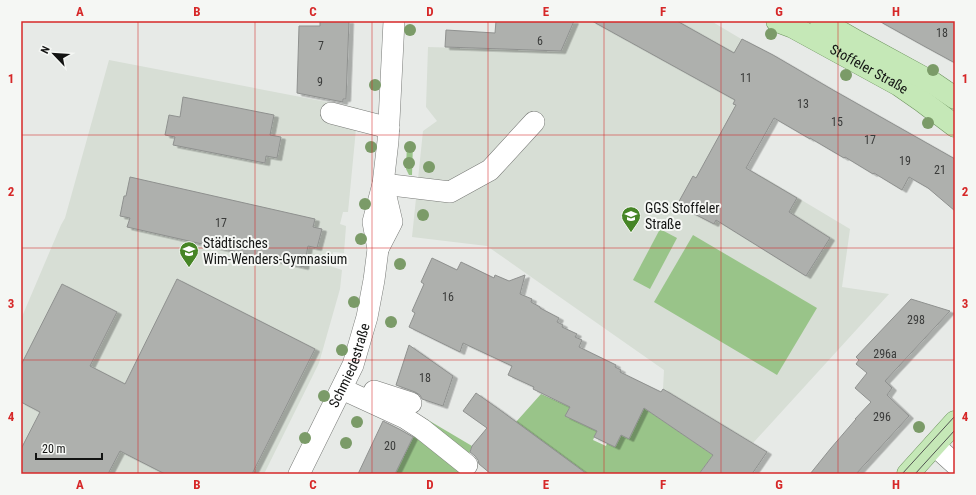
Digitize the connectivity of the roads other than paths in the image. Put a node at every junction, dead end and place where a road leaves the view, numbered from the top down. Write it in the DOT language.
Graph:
graph roads {
  1 [pos="394,21"];
  2 [pos="776,21"];
  3 [pos="821,21"];
  4 [pos="955,98"];
  5 [pos="331,113"];
  6 [pos="534,122"];
  7 [pos="955,126"];
  8 [pos="389,128"];
  9 [pos="383,184"];
  10 [pos="344,383"];
  11 [pos="411,403"];
  12 [pos="946,438"];
  13 [pos="955,464"];
  14 [pos="467,465"];
  15 [pos="300,474"];
  16 [pos="909,474"];
  1 -- 8 [label="street, Schmiedestraße"];
  2 -- 7 [label="main road, Stoffeler Straße"];
  3 -- 4 [label="main road, Stoffeler Straße"];
  5 -- 8 [label="street"];
  6 -- 9 [label="street"];
  8 -- 9 [label="street, Schmiedestraße"];
  9 -- 10 [label="street, Schmiedestraße"];
  10 -- 11 [label="street"];
  10 -- 14 [label="street"];
  10 -- 15 [label="street, Schmiedestraße"];
  12 -- 13 [label="street"];
  12 -- 16 [label="main road"];
}
